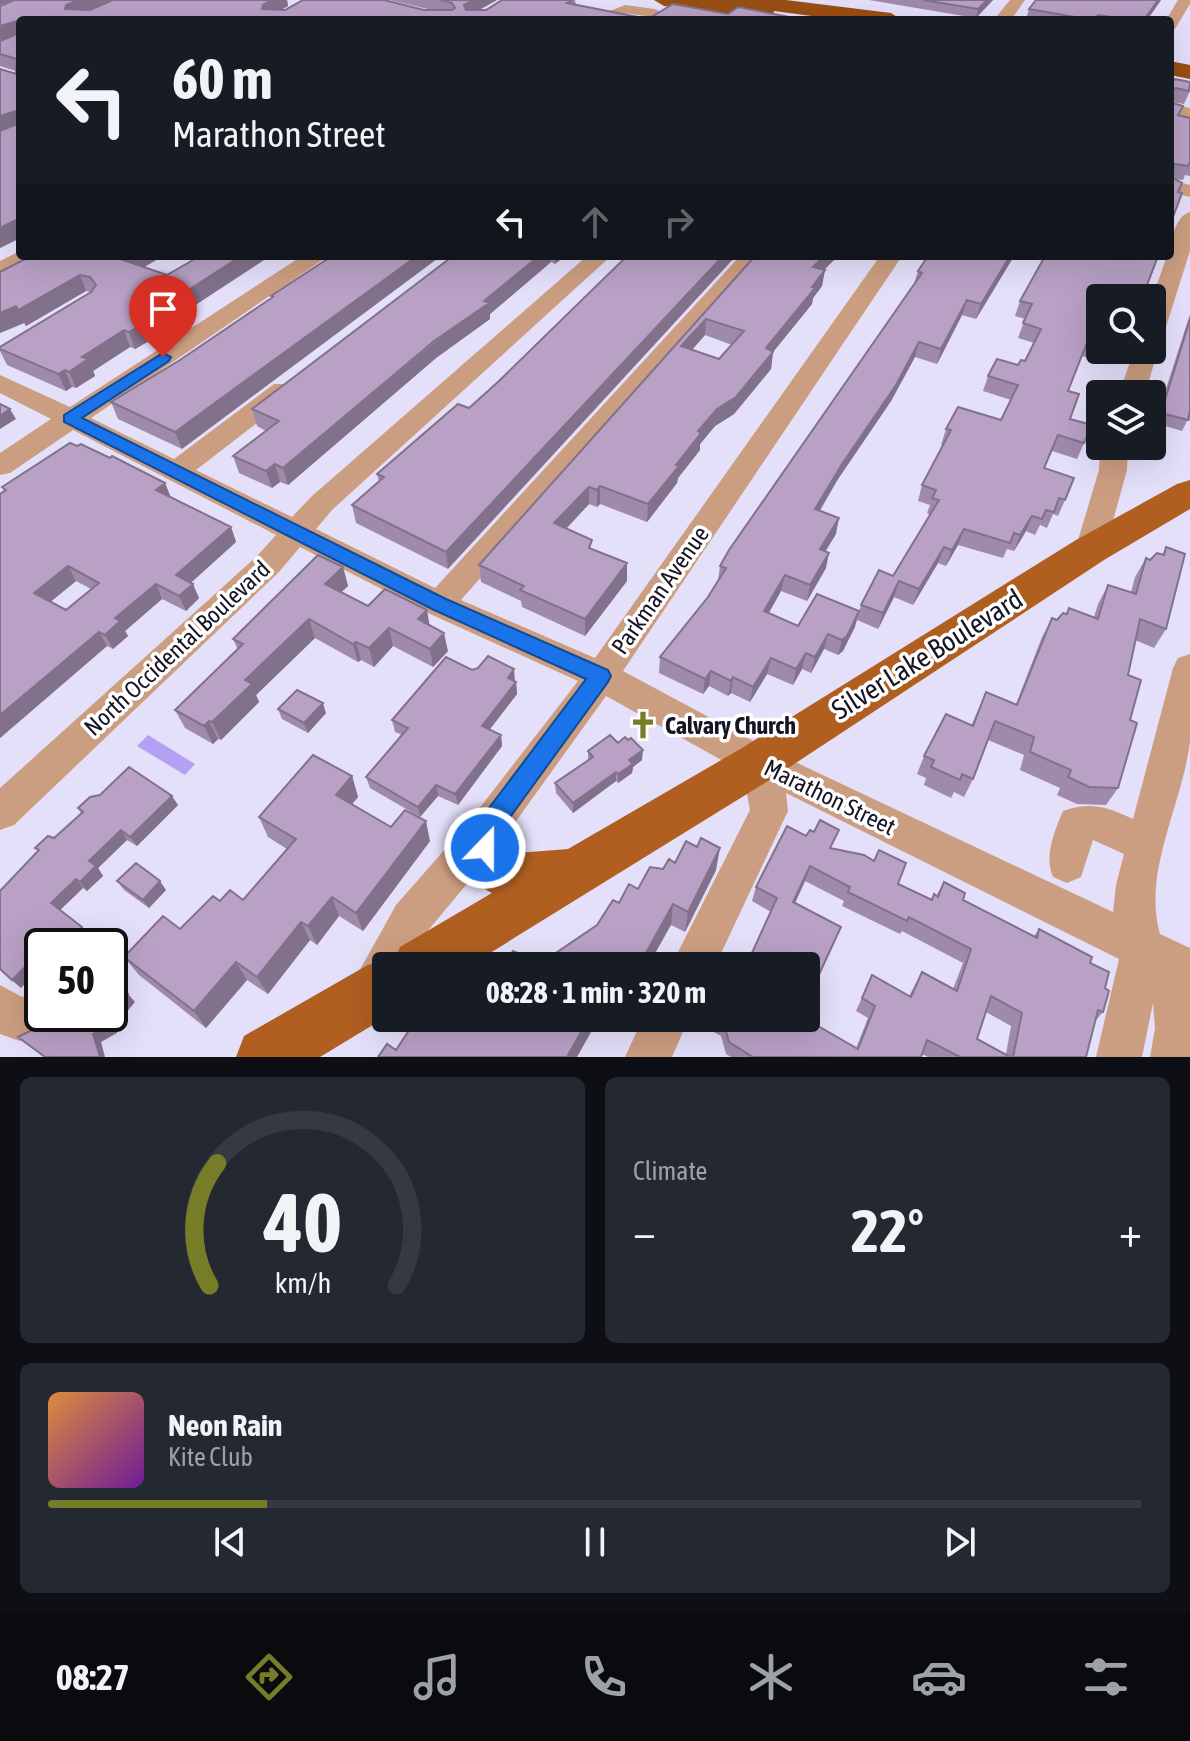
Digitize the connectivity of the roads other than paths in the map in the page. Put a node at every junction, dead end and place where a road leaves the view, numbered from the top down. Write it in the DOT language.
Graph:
graph roads {
  1 [pos="664,0"];
  2 [pos="738,0"];
  3 [pos="798,0"];
  4 [pos="1018,0"];
  5 [pos="1185,0"];
  6 [pos="620,16"];
  7 [pos="652,16"];
  8 [pos="783,16"];
  9 [pos="874,16"];
  10 [pos="883,16"];
  11 [pos="1004,16"];
  12 [pos="1174,19"];
  13 [pos="1190,218"];
  14 [pos="19,260"];
  15 [pos="311,260"];
  16 [pos="595,260"];
  17 [pos="748,260"];
  18 [pos="888,260"];
  19 [pos="0,270"];
  20 [pos="1166,291"];
  21 [pos="308,372"];
  22 [pos="0,383"];
  23 [pos="70,419"];
  24 [pos="1113,460"];
  25 [pos="0,466"];
  26 [pos="175,472"];
  27 [pos="1190,493"];
  28 [pos="294,531"];
  29 [pos="1090,550"];
  30 [pos="439,604"];
  31 [pos="1190,668"];
  32 [pos="601,676"];
  33 [pos="759,762"];
  34 [pos="0,813"];
  35 [pos="482,836"];
  36 [pos="1146,845"];
  37 [pos="1067,864"];
  38 [pos="582,868"];
  39 [pos="1143,948"];
  40 [pos="395,952"];
  41 [pos="442,952"];
  42 [pos="700,952"];
  43 [pos="1190,971"];
  44 [pos="372,993"];
  45 [pos="660,1032"];
  46 [pos="265,1057"];
  47 [pos="648,1057"];
  48 [pos="1119,1057"];
  49 [pos="1173,1057"];
  1 -- 8 [label="highway"];
  2 -- 9 [label="highway"];
  3 -- 10 [label="highway"];
  4 -- 11 [label="street"];
  5 -- 12 [label="street"];
  6 -- 7 [label="street"];
  13 -- 20 [label="street"];
  14 -- 19 [label="street"];
  15 -- 23 [label="street"];
  16 -- 28 [label="street, North Occidental Boulevard"];
  17 -- 30 [label="street"];
  18 -- 32 [label="street, Parkman Avenue"];
  21 -- 26 [label="street"];
  22 -- 23 [label="street, Marathon Street"];
  23 -- 25 [label="street"];
  23 -- 26 [label="street, Marathon Street"];
  24 -- 29 [label="street"];
  26 -- 28 [label="street, Marathon Street"];
  27 -- 29 [label="main road, Silver Lake Boulevard"];
  28 -- 30 [label="street, Marathon Street"];
  28 -- 34 [label="street, North Occidental Boulevard"];
  29 -- 33 [label="main road, Silver Lake Boulevard"];
  30 -- 32 [label="street, Marathon Street"];
  31 -- 36 [label="street"];
  32 -- 33 [label="street, Marathon Street"];
  32 -- 35 [label="street, Parkman Avenue"];
  33 -- 38 [label="main road, Silver Lake Boulevard"];
  33 -- 39 [label="street, Marathon Street"];
  33 -- 42 [label="street"];
  35 -- 38 [label="main road"];
  35 -- 40 [label="street, Parkman Avenue"];
  36 -- 37 [label="street"];
  36 -- 39 [label="street"];
  38 -- 41 [label="main road, Silver Lake Boulevard"];
  39 -- 43 [label="street, Marathon Street"];
  39 -- 48 [label="street"];
  39 -- 49 [label="street"];
  44 -- 46 [label="main road"];
  45 -- 47 [label="street"];
}
